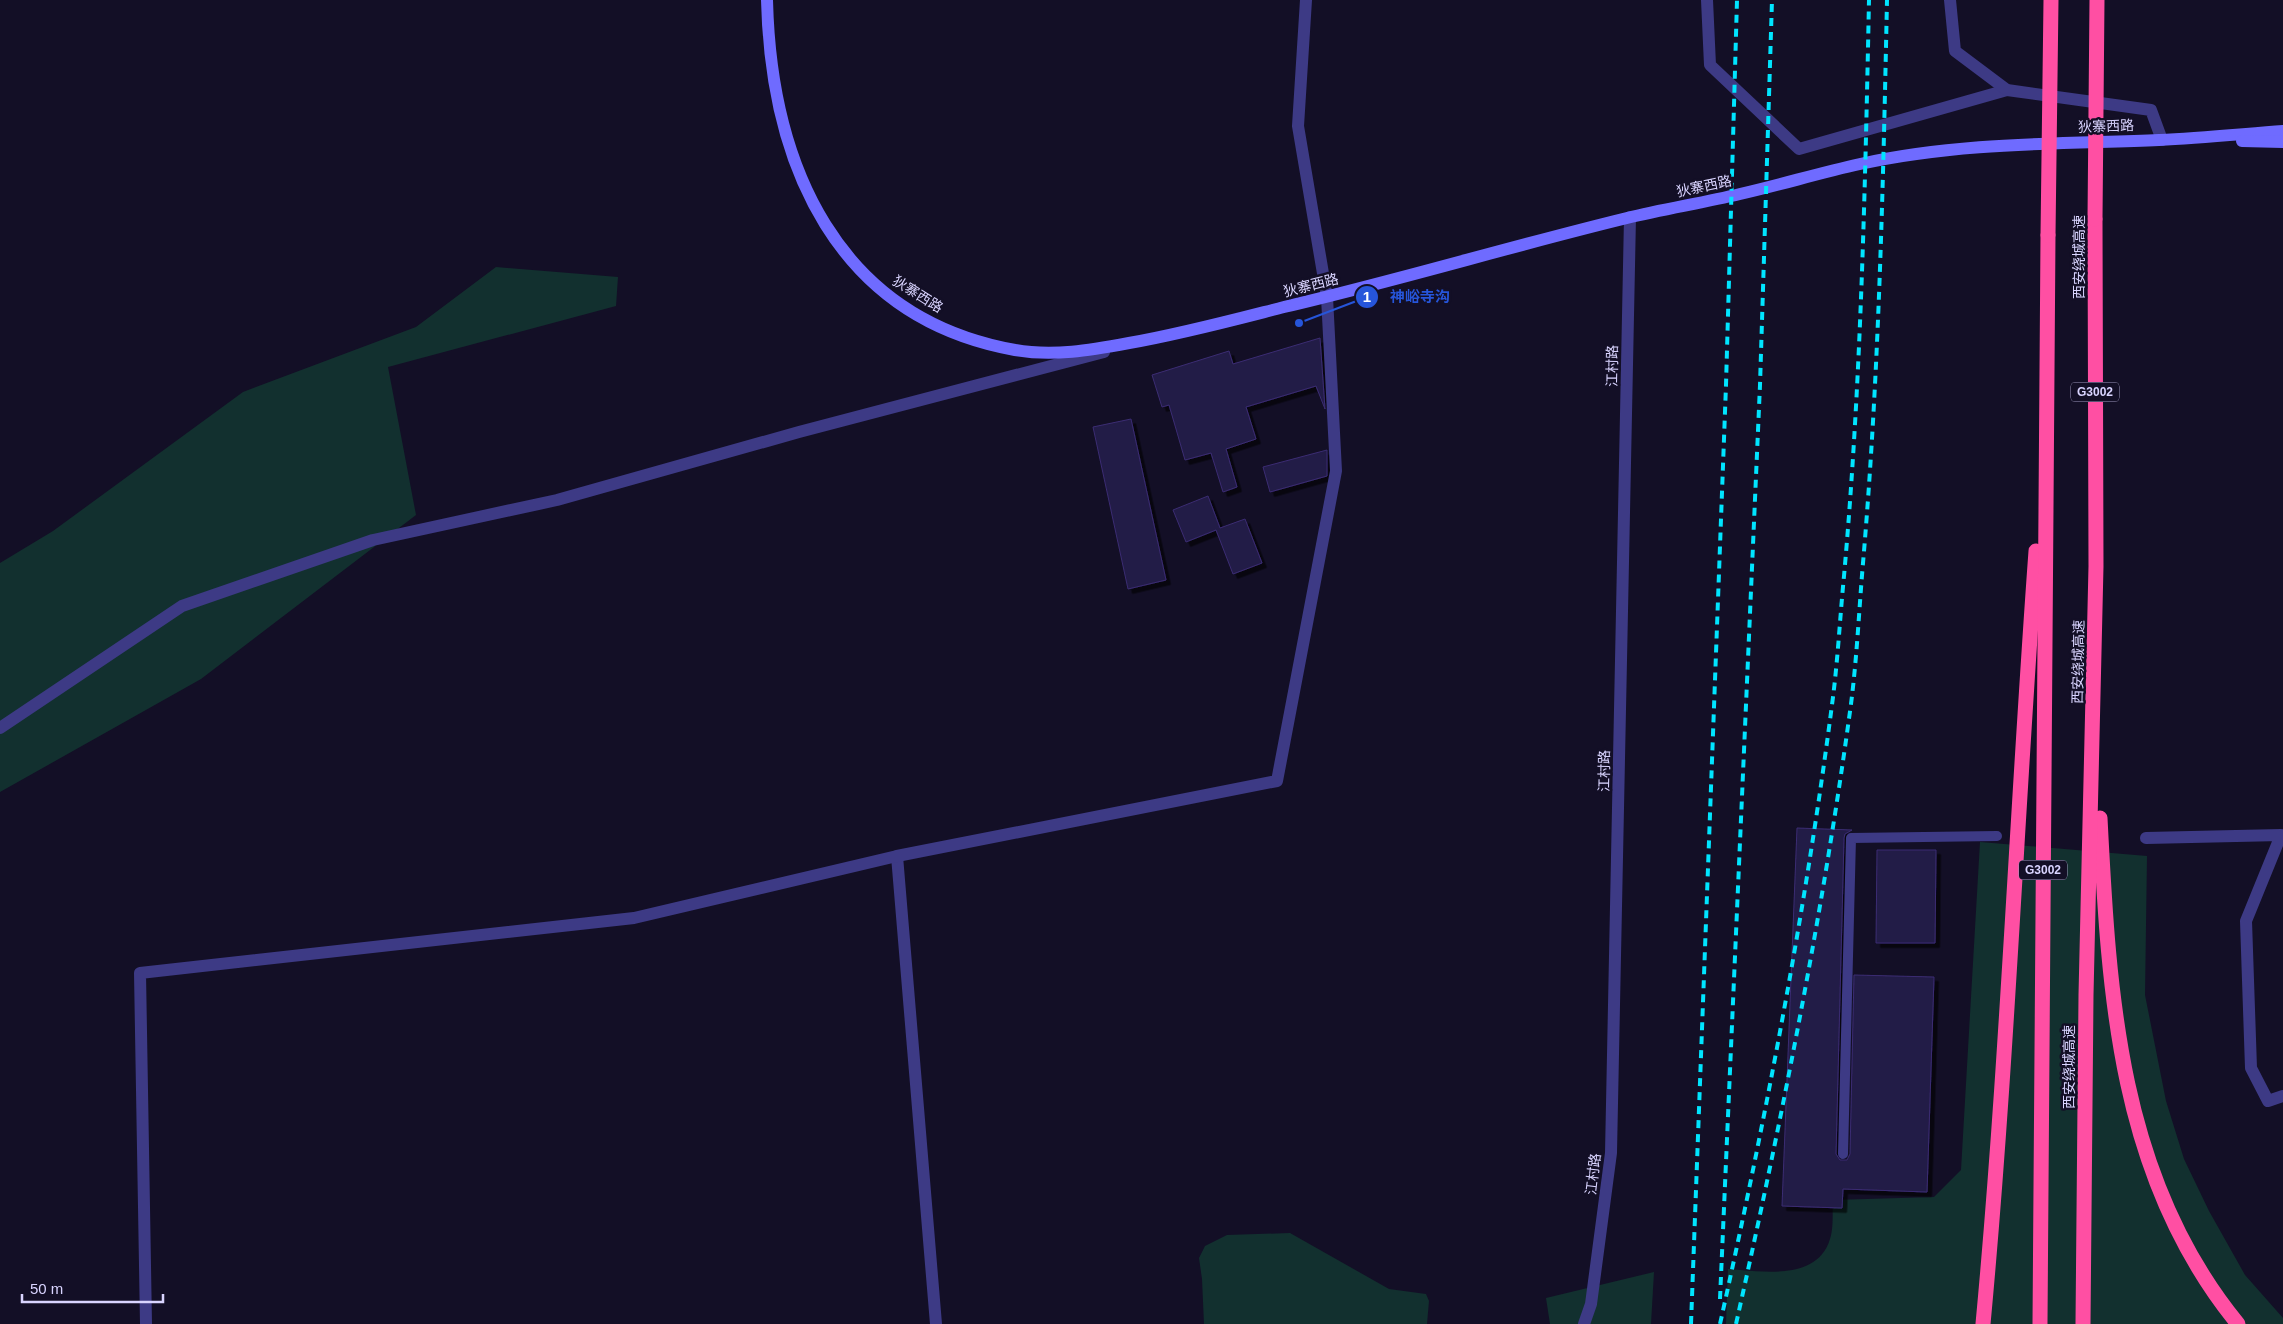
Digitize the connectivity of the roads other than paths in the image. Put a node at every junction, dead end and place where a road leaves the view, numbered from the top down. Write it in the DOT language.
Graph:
graph roads {
  1 [pos="767,0"];
  2 [pos="1306,0"];
  3 [pos="1707,0"];
  4 [pos="1950,0"];
  5 [pos="2051,0"];
  6 [pos="2097,0"];
  7 [pos="2007,90"];
  8 [pos="2283,131"];
  9 [pos="2162,140"];
  10 [pos="2283,142"];
  11 [pos="1630,217"];
  12 [pos="1327,297"];
  13 [pos="1157,338"];
  14 [pos="2046,415"];
  15 [pos="2094,709"];
  16 [pos="0,728"];
  17 [pos="1997,836"];
  18 [pos="2146,838"];
  19 [pos="897,856"];
  20 [pos="2283,1096"];
  21 [pos="1843,1154"];
  22 [pos="146,1324"];
  23 [pos="936,1324"];
  24 [pos="1584,1324"];
  25 [pos="1983,1324"];
  26 [pos="2040,1324"];
  27 [pos="2083,1324"];
  28 [pos="2238,1324"];
  1 -- 13 [label="main road, 狄寨西路"];
  2 -- 12 [label="street"];
  3 -- 7 [label="street"];
  4 -- 7 [label="street"];
  5 -- 14 [label="highway, 西安绕城高速 / G3002, bridge"];
  6 -- 15 [label="highway, 西安绕城高速 / G3002, bridge"];
  7 -- 9 [label="street"];
  8 -- 9 [label="main road, 狄寨西路"];
  9 -- 10 [label="main road, 狄寨西路"];
  9 -- 11 [label="main road, 狄寨西路"];
  11 -- 12 [label="main road, 狄寨西路"];
  11 -- 24 [label="street, 江村路"];
  12 -- 13 [label="main road, 狄寨西路"];
  12 -- 19 [label="street"];
  13 -- 16 [label="street"];
  14 -- 25 [label="highway"];
  14 -- 26 [label="highway, 西安绕城高速 / G3002"];
  15 -- 27 [label="highway, 西安绕城高速 / G3002"];
  15 -- 28 [label="highway"];
  17 -- 21 [label="lane"];
  18 -- 20 [label="street"];
  19 -- 22 [label="street"];
  19 -- 23 [label="street"];
}
